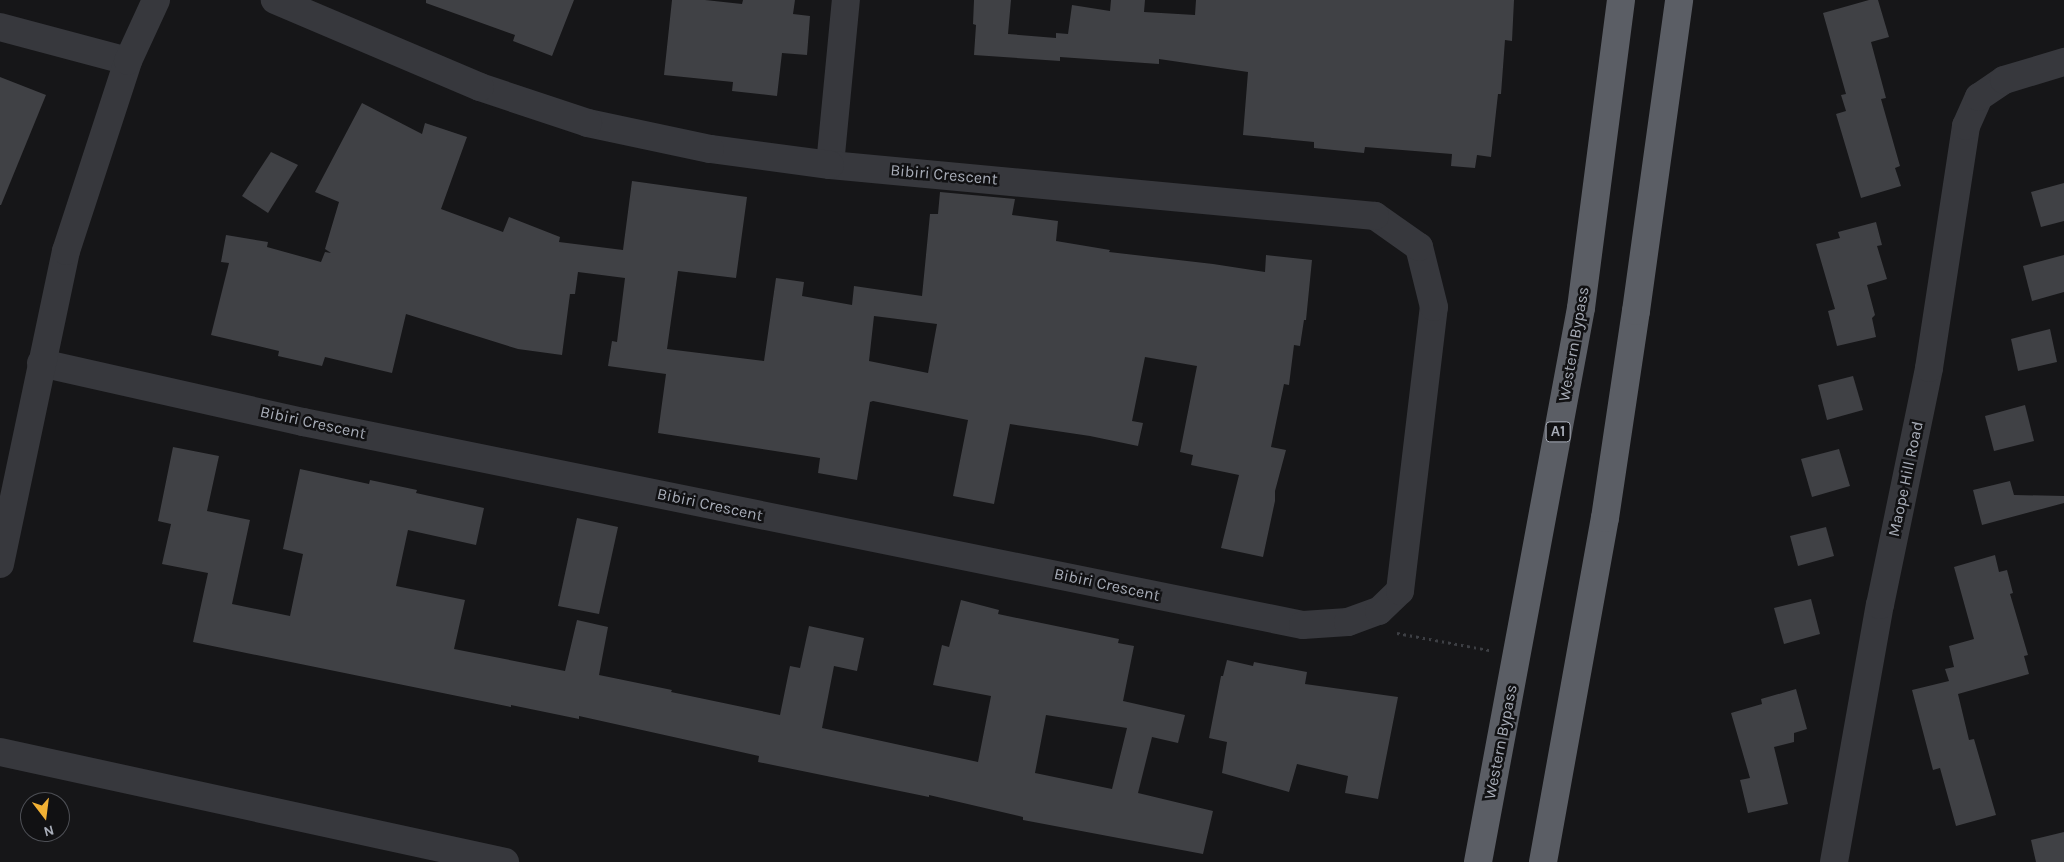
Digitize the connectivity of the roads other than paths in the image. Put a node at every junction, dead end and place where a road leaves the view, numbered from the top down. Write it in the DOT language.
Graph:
graph roads {
  1 [pos="156,0"];
  2 [pos="275,0"];
  3 [pos="846,0"];
  4 [pos="1621,0"];
  5 [pos="1679,0"];
  6 [pos="0,27"];
  7 [pos="128,61"];
  8 [pos="2064,62"];
  9 [pos="830,165"];
  10 [pos="42,363"];
  11 [pos="0,564"];
  12 [pos="0,752"];
  13 [pos="505,862"];
  14 [pos="1478,862"];
  15 [pos="1543,862"];
  16 [pos="1834,862"];
  1 -- 7 [label="street"];
  2 -- 9 [label="street, Bibiri Crescent"];
  3 -- 9 [label="street"];
  4 -- 14 [label="highway, Western Bypass / A1"];
  5 -- 15 [label="highway"];
  6 -- 7 [label="street"];
  7 -- 10 [label="street"];
  8 -- 16 [label="street, Maope Hill Road"];
  9 -- 10 [label="street, Bibiri Crescent"];
  10 -- 11 [label="street"];
  12 -- 13 [label="street"];
}
